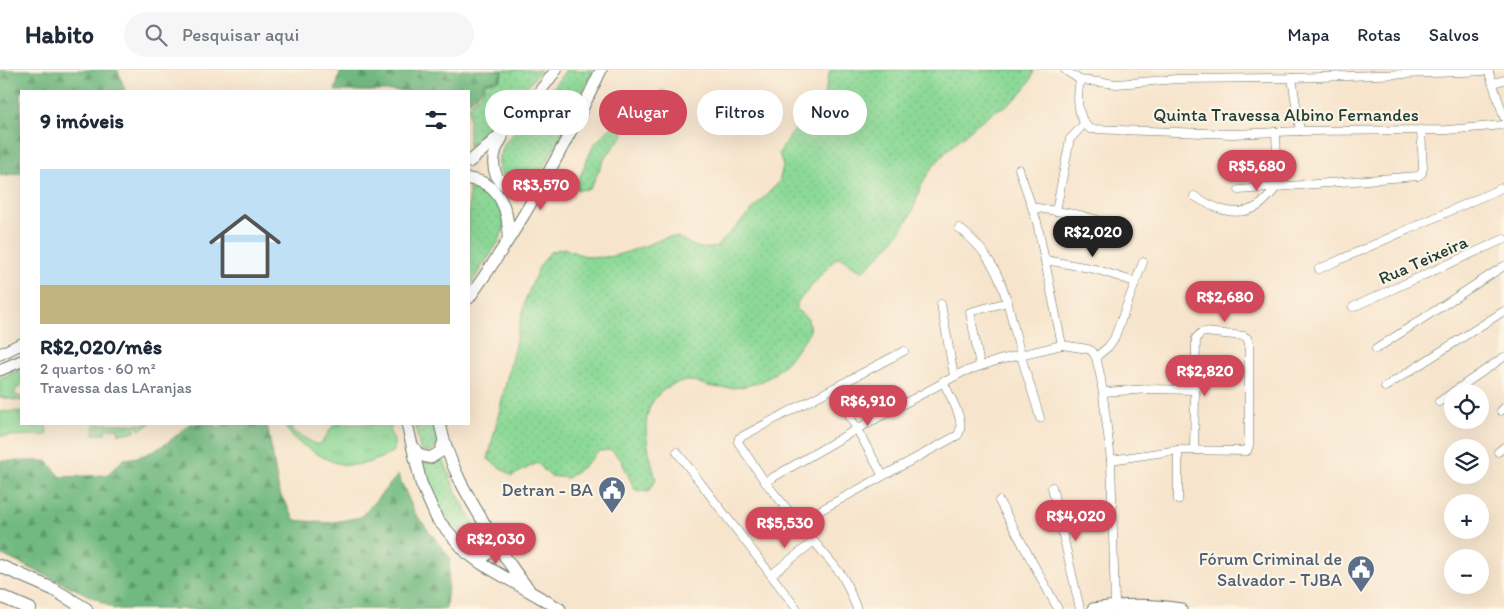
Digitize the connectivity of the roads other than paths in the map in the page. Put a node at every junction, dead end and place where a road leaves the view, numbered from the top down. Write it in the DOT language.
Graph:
graph roads {
  1 [pos="556,70"];
  2 [pos="601,70"];
  3 [pos="1065,70"];
  4 [pos="1489,71"];
  5 [pos="1292,78"];
  6 [pos="1080,80"];
  7 [pos="1504,80"];
  8 [pos="1493,83"];
  9 [pos="542,90"];
  10 [pos="1504,117"];
  11 [pos="1085,123"];
  12 [pos="1504,125"];
  13 [pos="1421,130"];
  14 [pos="1300,131"];
  15 [pos="1276,132"];
  16 [pos="500,135"];
  17 [pos="504,135"];
  18 [pos="470,161"];
  19 [pos="550,169"];
  20 [pos="1019,169"];
  21 [pos="470,179"];
  22 [pos="1278,186"];
  23 [pos="1504,188"];
  24 [pos="1239,190"];
  25 [pos="1194,196"];
  26 [pos="1032,207"];
  27 [pos="1056,211"];
  28 [pos="1116,225"];
  29 [pos="959,228"];
  30 [pos="508,239"];
  31 [pos="1504,239"];
  32 [pos="1045,260"];
  33 [pos="1143,262"];
  34 [pos="1504,266"];
  35 [pos="1319,269"];
  36 [pos="1135,282"];
  37 [pos="470,296"];
  38 [pos="1008,302"];
  39 [pos="941,304"];
  40 [pos="1353,307"];
  41 [pos="1504,311"];
  42 [pos="20,344"];
  43 [pos="1062,346"];
  44 [pos="1376,349"];
  45 [pos="904,352"];
  46 [pos="0,354"];
  47 [pos="1021,354"];
  48 [pos="1096,357"];
  49 [pos="1504,357"];
  50 [pos="20,361"];
  51 [pos="980,366"];
  52 [pos="0,370"];
  53 [pos="954,376"];
  54 [pos="943,381"];
  55 [pos="1466,384"];
  56 [pos="1384,387"];
  57 [pos="834,388"];
  58 [pos="1194,390"];
  59 [pos="1103,392"];
  60 [pos="1444,399"];
  61 [pos="1439,402"];
  62 [pos="1040,418"];
  63 [pos="407,425"];
  64 [pos="440,425"];
  65 [pos="857,429"];
  66 [pos="444,441"];
  67 [pos="412,444"];
  68 [pos="1178,450"];
  69 [pos="1194,450"];
  70 [pos="677,452"];
  71 [pos="1111,460"];
  72 [pos="883,476"];
  73 [pos="765,482"];
  74 [pos="1052,487"];
  75 [pos="1178,500"];
  76 [pos="999,501"];
  77 [pos="798,523"];
  78 [pos="491,533"];
  79 [pos="812,542"];
  80 [pos="468,553"];
  81 [pos="0,566"];
  82 [pos="771,575"];
  83 [pos="534,594"];
  84 [pos="0,596"];
  85 [pos="1114,606"];
  86 [pos="30,609"];
  87 [pos="86,609"];
  88 [pos="560,609"];
  89 [pos="797,609"];
  90 [pos="857,609"];
  91 [pos="1058,609"];
  92 [pos="1080,609"];
  93 [pos="1093,609"];
  94 [pos="1180,609"];
  1 -- 9 [label="main road"];
  2 -- 19 [label="main road"];
  3 -- 6 [label="street"];
  4 -- 5 [label="street"];
  4 -- 8 [label="street"];
  5 -- 6 [label="street"];
  5 -- 14 [label="street"];
  6 -- 11 [label="street"];
  7 -- 8 [label="street"];
  8 -- 10 [label="street"];
  11 -- 15 [label="street, Quinta Travessa Albino Fernandes"];
  11 -- 27 [label="street"];
  12 -- 13 [label="street, Quinta Travessa Albino Fernandes"];
  13 -- 14 [label="street, Quinta Travessa Albino Fernandes"];
  13 -- 22 [label="street"];
  14 -- 15 [label="street, Quinta Travessa Albino Fernandes"];
  15 -- 22 [label="street"];
  16 -- 18 [label="main road"];
  17 -- 19 [label="main road"];
  19 -- 30 [label="main road"];
  20 -- 26 [label="street"];
  21 -- 30 [label="main road"];
  22 -- 24 [label="street"];
  22 -- 25 [label="street"];
  23 -- 35 [label="street"];
  26 -- 27 [label="street"];
  26 -- 32 [label="street"];
  27 -- 28 [label="street"];
  29 -- 38 [label="street"];
  30 -- 37 [label="main road"];
  31 -- 40 [label="street, Rua Teixeira"];
  32 -- 36 [label="street"];
  32 -- 43 [label="street"];
  33 -- 36 [label="street"];
  34 -- 44 [label="street"];
  36 -- 48 [label="street"];
  38 -- 47 [label="street"];
  38 -- 51 [label="street"];
  39 -- 53 [label="street"];
  41 -- 56 [label="street"];
  42 -- 46 [label="main road"];
  43 -- 47 [label="street"];
  43 -- 48 [label="street"];
  45 -- 57 [label="street"];
  47 -- 51 [label="street"];
  47 -- 62 [label="street"];
  48 -- 59 [label="street"];
  49 -- 55 [label="street"];
  50 -- 52 [label="main road"];
  51 -- 53 [label="street"];
  53 -- 54 [label="street"];
  54 -- 65 [label="street"];
  54 -- 72 [label="street"];
  57 -- 65 [label="street"];
  57 -- 73 [label="street"];
  58 -- 59 [label="street"];
  58 -- 69 [label="street"];
  58 -- 69 [label="street"];
  59 -- 71 [label="street"];
  60 -- 61 [label="street"];
  63 -- 67 [label="main road"];
  64 -- 66 [label="main road"];
  65 -- 72 [label="street"];
  65 -- 73 [label="street"];
  66 -- 67 [label="main road"];
  66 -- 78 [label="main road"];
  67 -- 80 [label="main road"];
  68 -- 69 [label="street"];
  68 -- 71 [label="street"];
  68 -- 75 [label="street"];
  70 -- 82 [label="street"];
  71 -- 85 [label="street"];
  72 -- 77 [label="street"];
  73 -- 77 [label="street"];
  74 -- 92 [label="street"];
  76 -- 91 [label="street"];
  77 -- 79 [label="street"];
  78 -- 80 [label="main road"];
  78 -- 83 [label="main road"];
  79 -- 82 [label="street"];
  79 -- 90 [label="street"];
  80 -- 83 [label="main road"];
  81 -- 87 [label="main road"];
  82 -- 89 [label="street"];
  83 -- 88 [label="main road"];
  84 -- 86 [label="main road"];
  85 -- 93 [label="main road"];
  85 -- 94 [label="main road"];
}
